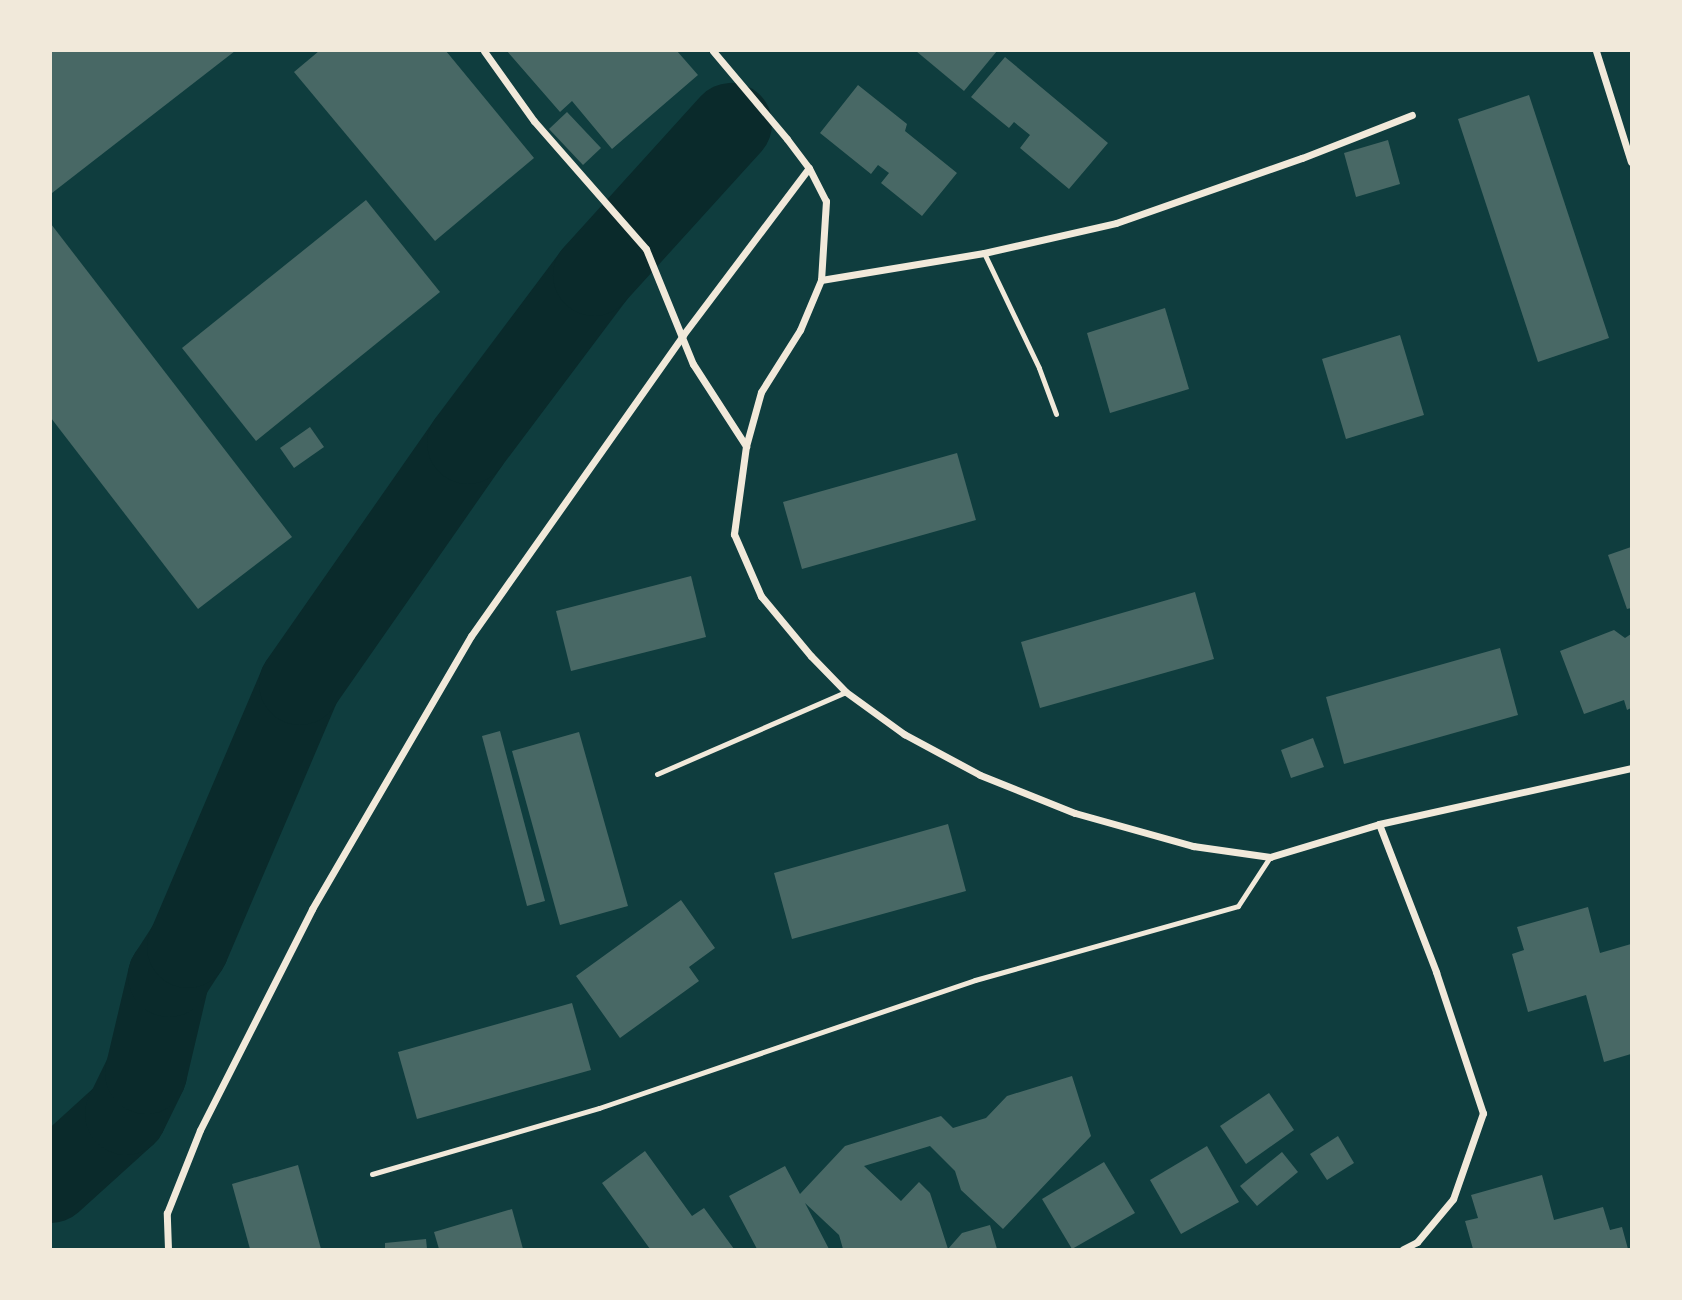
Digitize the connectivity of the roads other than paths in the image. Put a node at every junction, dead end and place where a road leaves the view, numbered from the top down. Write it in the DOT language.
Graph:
graph roads {
  1 [pos="484,51"];
  2 [pos="713,51"];
  3 [pos="1596,51"];
  4 [pos="1412,115"];
  5 [pos="1631,162"];
  6 [pos="809,169"];
  7 [pos="984,253"];
  8 [pos="821,280"];
  9 [pos="683,335"];
  10 [pos="1056,414"];
  11 [pos="746,446"];
  12 [pos="846,692"];
  13 [pos="1631,768"];
  14 [pos="657,774"];
  15 [pos="1379,824"];
  16 [pos="1270,857"];
  17 [pos="372,1174"];
  18 [pos="168,1249"];
  19 [pos="1403,1249"];
  1 -- 9 [label="street"];
  2 -- 6 [label="street"];
  3 -- 5 [label="street"];
  4 -- 7 [label="street"];
  6 -- 8 [label="street"];
  6 -- 9 [label="street"];
  7 -- 8 [label="street"];
  7 -- 10 [label="lane"];
  8 -- 11 [label="street"];
  9 -- 11 [label="street"];
  9 -- 18 [label="street"];
  11 -- 12 [label="street"];
  12 -- 14 [label="lane"];
  12 -- 16 [label="street"];
  13 -- 15 [label="street"];
  15 -- 16 [label="street"];
  15 -- 19 [label="street"];
  16 -- 17 [label="lane"];
}
